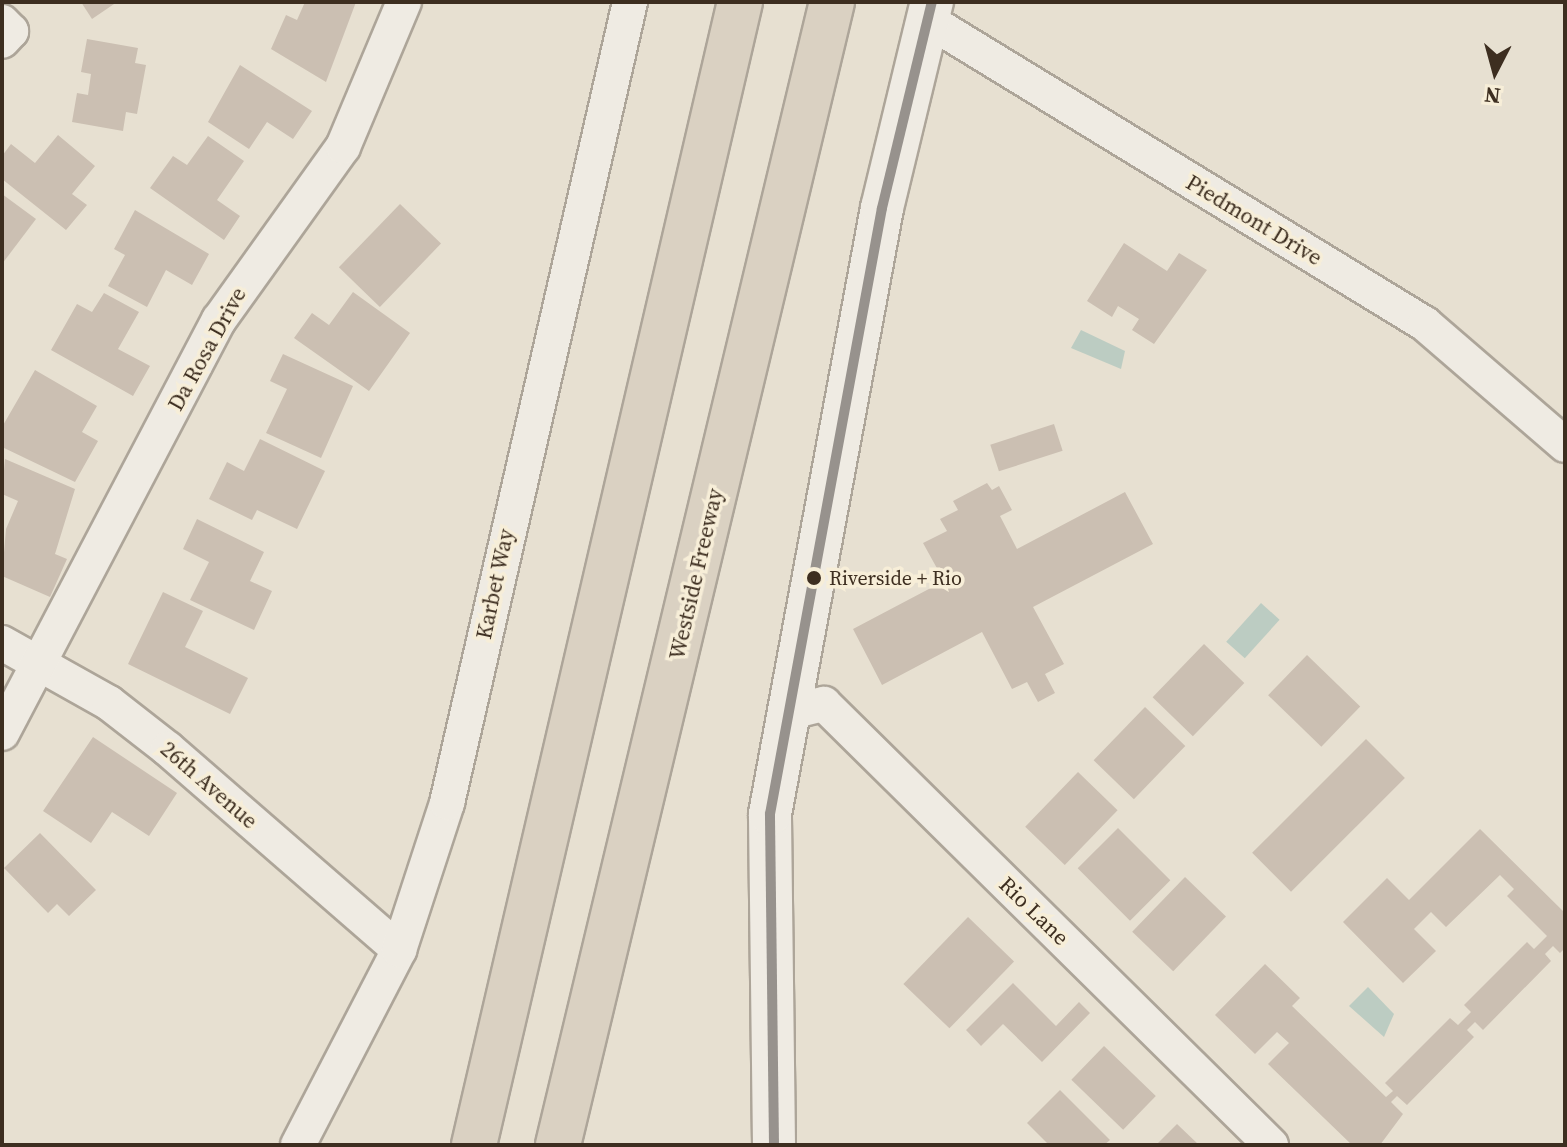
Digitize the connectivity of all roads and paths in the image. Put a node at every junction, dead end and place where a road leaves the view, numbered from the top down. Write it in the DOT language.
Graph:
graph roads {
  1 [pos="404,2"];
  2 [pos="630,2"];
  3 [pos="740,2"];
  4 [pos="832,2"];
  5 [pos="929,11"];
  6 [pos="2,22"];
  7 [pos="2,41"];
  8 [pos="1565,445"];
  9 [pos="2,643"];
  10 [pos="41,660"];
  11 [pos="787,713"];
  12 [pos="2,733"];
  13 [pos="399,950"];
  14 [pos="298,1145"];
  15 [pos="474,1145"];
  16 [pos="558,1145"];
  17 [pos="774,1145"];
  18 [pos="1271,1145"];
  1 -- 10 [label="street, Da Rosa Drive"];
  2 -- 13 [label="street, Karbet Way"];
  3 -- 15 [label="highway"];
  4 -- 16 [label="highway, Westside Freeway"];
  5 -- 8 [label="street, Piedmont Drive"];
  5 -- 11 [label="street"];
  6 -- 7 [label="street"];
  9 -- 10 [label="street, 26th Avenue"];
  10 -- 12 [label="street, Da Rosa Drive"];
  10 -- 13 [label="street, 26th Avenue"];
  11 -- 17 [label="street"];
  11 -- 18 [label="street, Rio Lane"];
  13 -- 14 [label="street, Karbet Way"];
}
